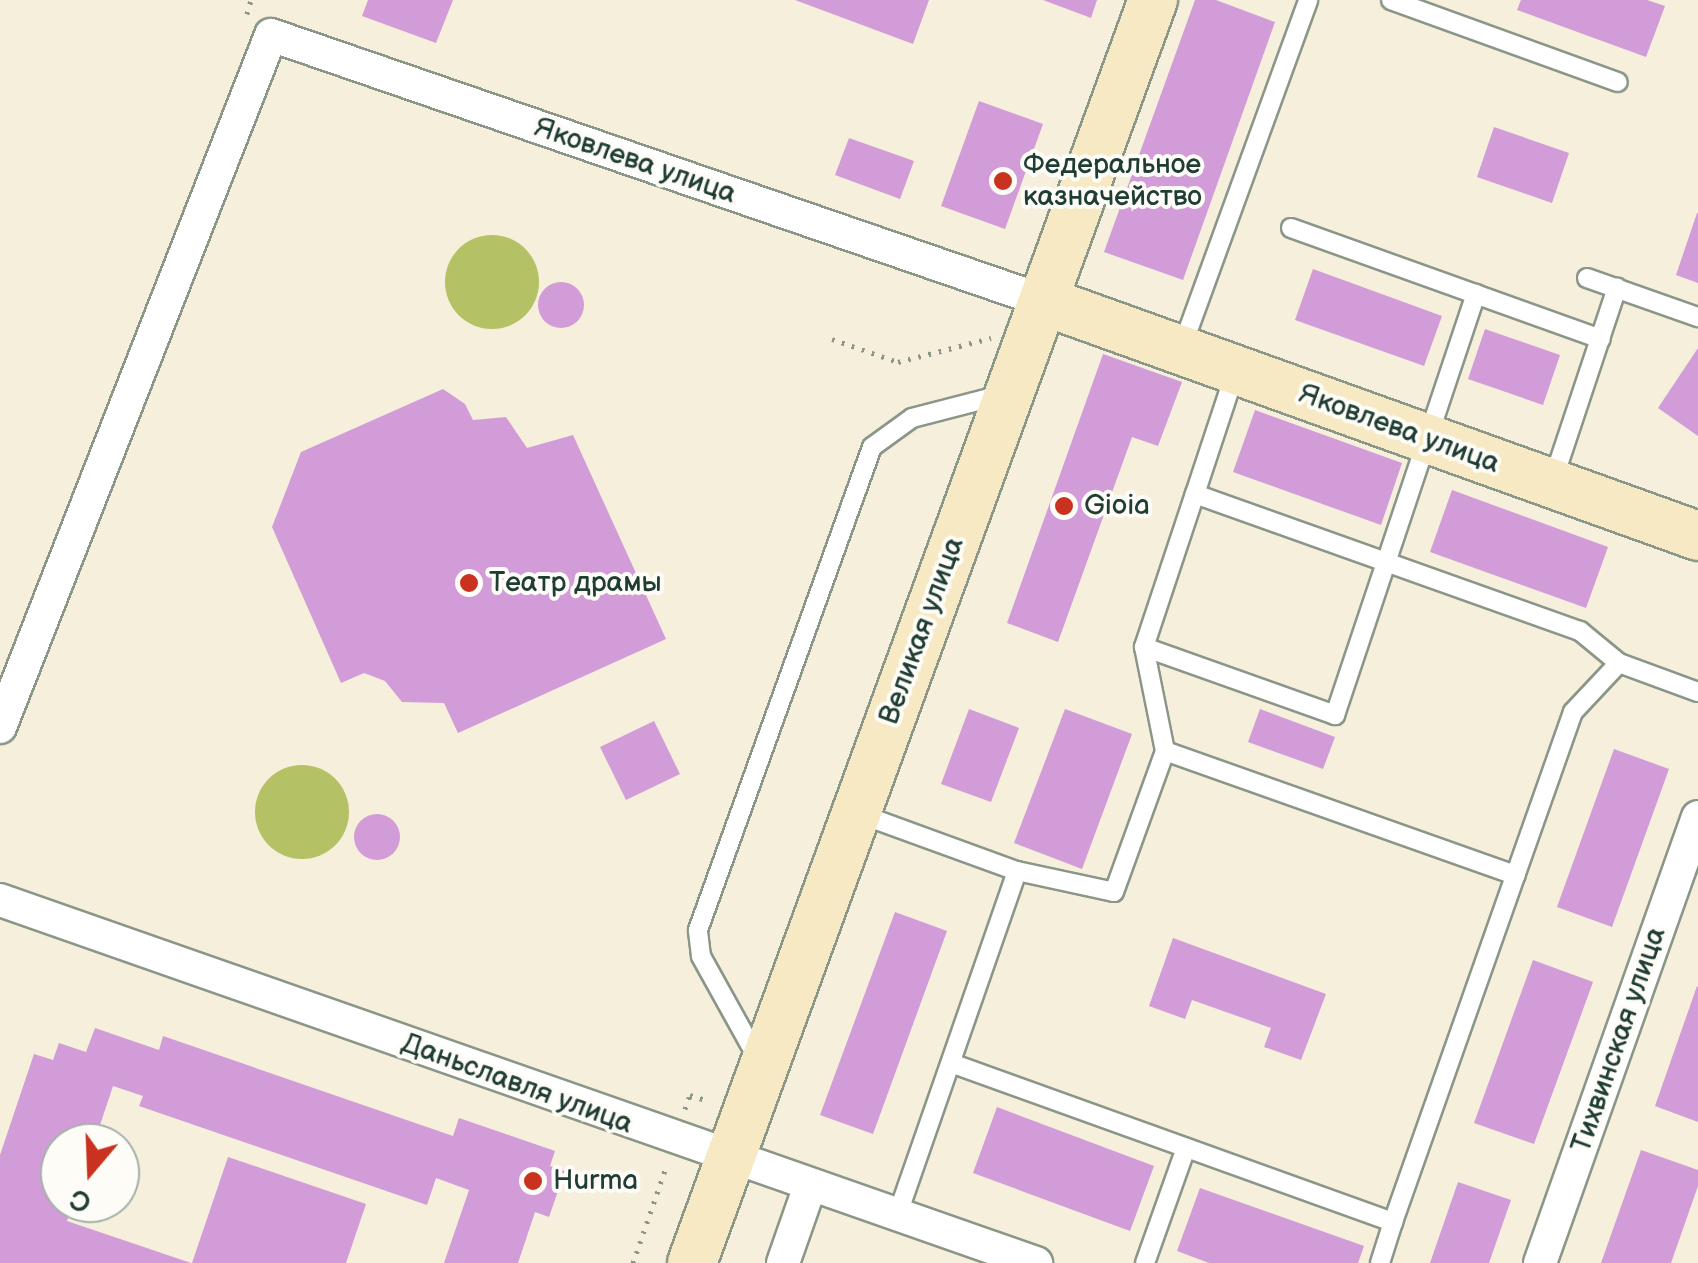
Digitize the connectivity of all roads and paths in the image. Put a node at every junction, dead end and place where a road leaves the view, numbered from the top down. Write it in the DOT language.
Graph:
graph roads {
  1 [pos="1153,0"];
  2 [pos="1308,0"];
  3 [pos="1391,0"];
  4 [pos="1618,82"];
  5 [pos="1291,228"];
  6 [pos="1586,278"];
  7 [pos="1617,288"];
  8 [pos="1476,294"];
  9 [pos="1044,300"];
  10 [pos="1698,317"];
  11 [pos="1601,338"];
  12 [pos="832,340"];
  13 [pos="1026,348"];
  14 [pos="1182,350"];
  15 [pos="1236,370"];
  16 [pos="1010,392"];
  17 [pos="1428,440"];
  18 [pos="1552,484"];
  19 [pos="1196,494"];
  20 [pos="1698,536"];
  21 [pos="1388,561"];
  22 [pos="1144,647"];
  23 [pos="1619,663"];
  24 [pos="1698,692"];
  25 [pos="0,727"];
  26 [pos="1165,751"];
  27 [pos="855,812"];
  28 [pos="1698,817"];
  29 [pos="1691,861"];
  30 [pos="1017,872"];
  31 [pos="1516,875"];
  32 [pos="0,900"];
  33 [pos="760,1064"];
  34 [pos="952,1064"];
  35 [pos="676,1140"];
  36 [pos="1186,1148"];
  37 [pos="728,1158"];
  38 [pos="810,1186"];
  39 [pos="897,1216"];
  40 [pos="1393,1222"];
  41 [pos="705,1259"];
  42 [pos="633,1263"];
  43 [pos="783,1263"];
  44 [pos="1036,1263"];
  45 [pos="1145,1263"];
  46 [pos="1380,1263"];
  47 [pos="1540,1263"];
  1 -- 9 [label="main road, Великая улица"];
  2 -- 14 [label="lane"];
  3 -- 4 [label="lane"];
  5 -- 8 [label="lane"];
  6 -- 7 [label="lane"];
  7 -- 10 [label="lane"];
  7 -- 11 [label="lane"];
  8 -- 11 [label="lane"];
  8 -- 17 [label="lane"];
  9 -- 13 [label="main road, Великая улица"];
  9 -- 14 [label="main road, Яковлева улица"];
  9 -- 25 [label="street, Яковлева улица"];
  11 -- 18 [label="lane"];
  12 -- 13 [label="path"];
  13 -- 16 [label="main road, Великая улица"];
  14 -- 15 [label="main road, Яковлева улица"];
  15 -- 17 [label="main road, Яковлева улица"];
  15 -- 19 [label="lane"];
  16 -- 27 [label="main road, Великая улица"];
  16 -- 33 [label="lane"];
  17 -- 18 [label="main road, Яковлева улица"];
  17 -- 21 [label="lane"];
  18 -- 20 [label="main road, Яковлева улица"];
  19 -- 21 [label="lane"];
  19 -- 22 [label="lane"];
  21 -- 22 [label="lane"];
  21 -- 23 [label="lane"];
  22 -- 26 [label="lane"];
  23 -- 24 [label="lane"];
  23 -- 31 [label="lane"];
  26 -- 30 [label="lane"];
  26 -- 31 [label="lane"];
  27 -- 30 [label="lane"];
  27 -- 33 [label="main road, Великая улица"];
  28 -- 29 [label="street, Тихвинская улица"];
  29 -- 47 [label="street, Тихвинская улица"];
  30 -- 34 [label="lane"];
  31 -- 40 [label="lane"];
  32 -- 35 [label="street, Даньславля улица"];
  33 -- 37 [label="main road, Великая улица"];
  34 -- 36 [label="lane"];
  34 -- 39 [label="lane"];
  35 -- 37 [label="street, Даньславля улица"];
  35 -- 42 [label="path"];
  36 -- 40 [label="lane"];
  36 -- 45 [label="lane"];
  37 -- 38 [label="street, Даньславля улица"];
  37 -- 41 [label="main road, Великая улица"];
  38 -- 39 [label="street, Даньславля улица"];
  38 -- 43 [label="street"];
  39 -- 44 [label="street, Даньславля улица"];
  40 -- 46 [label="lane"];
}
